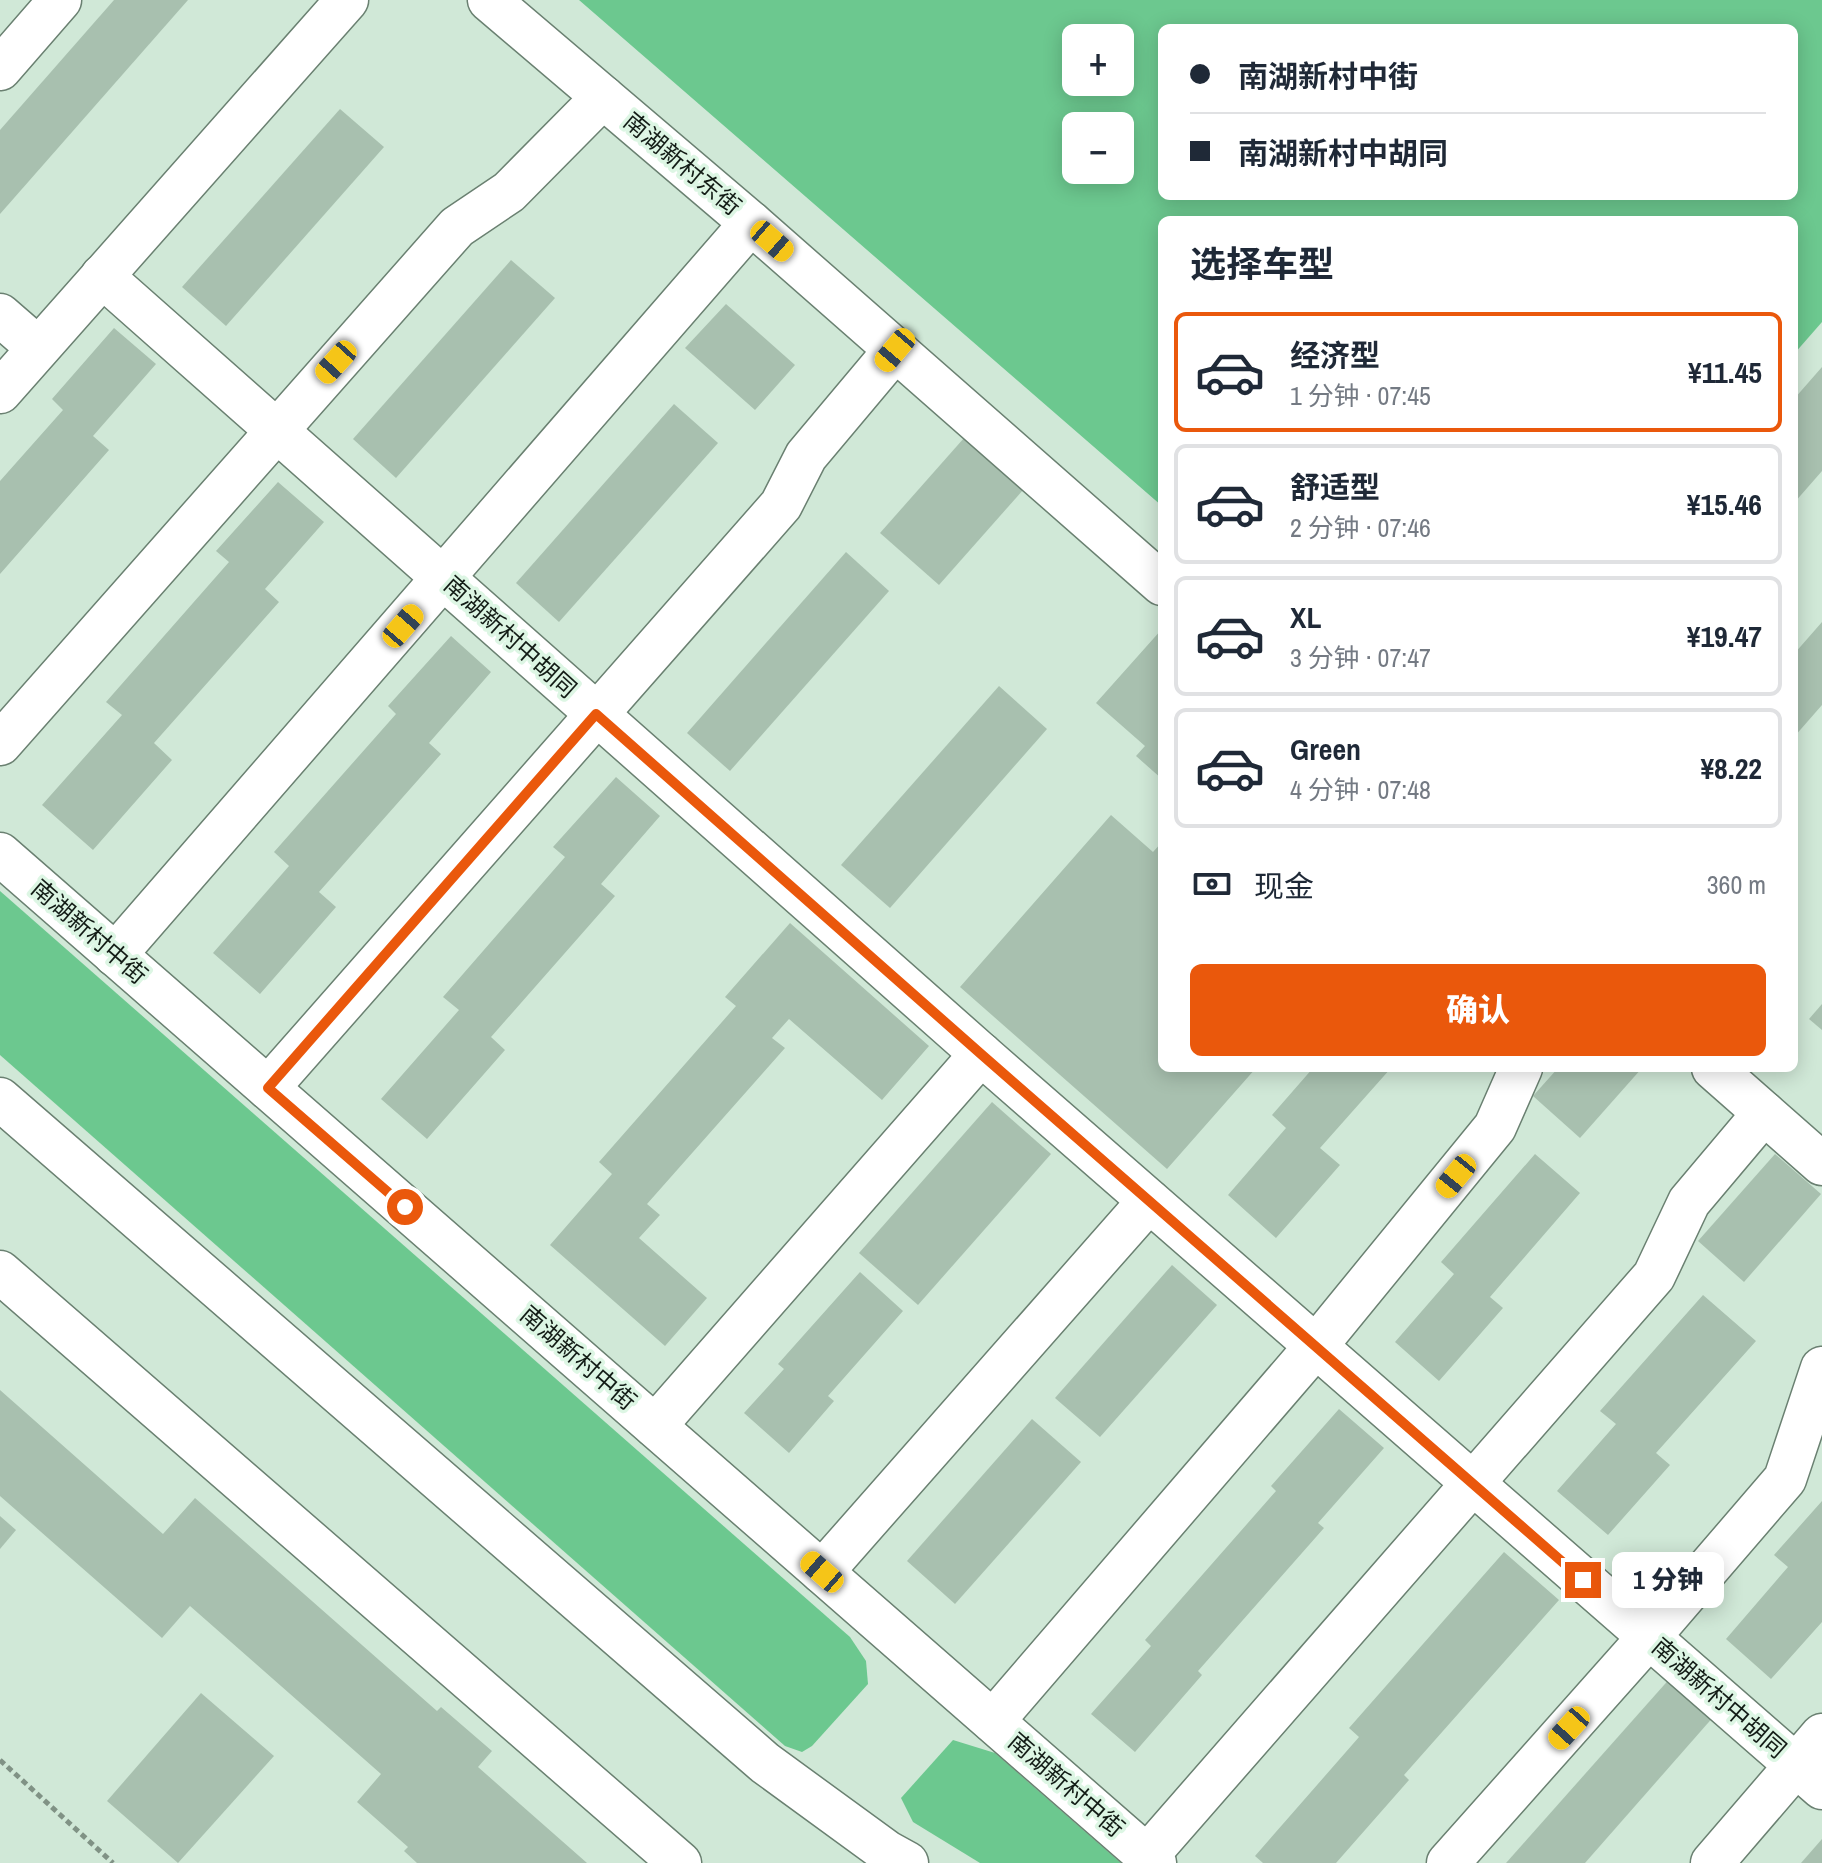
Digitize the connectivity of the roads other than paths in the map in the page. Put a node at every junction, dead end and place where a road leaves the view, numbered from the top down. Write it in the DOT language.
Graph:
graph roads {
  1 [pos="60,0"];
  2 [pos="347,0"];
  3 [pos="489,0"];
  4 [pos="0,69"];
  5 [pos="603,97"];
  6 [pos="751,223"];
  7 [pos="102,276"];
  8 [pos="0,315"];
  9 [pos="38,348"];
  10 [pos="895,350"];
  11 [pos="0,392"];
  12 [pos="276,430"];
  13 [pos="444,579"];
  14 [pos="1158,580"];
  15 [pos="596,714"];
  16 [pos="0,744"];
  17 [pos="0,854"];
  18 [pos="115,955"];
  19 [pos="981,1054"];
  20 [pos="1519,1072"];
  21 [pos="1718,1072"];
  22 [pos="268,1088"];
  23 [pos="0,1099"];
  24 [pos="1764,1113"];
  25 [pos="1822,1164"];
  26 [pos="1149,1201"];
  27 [pos="0,1272"];
  28 [pos="1316,1346"];
  29 [pos="1822,1368"];
  30 [pos="655,1426"];
  31 [pos="1473,1484"];
  32 [pos="822,1572"];
  33 [pos="1649,1637"];
  34 [pos="993,1721"];
  35 [pos="1813,1762"];
  36 [pos="1151,1860"];
  37 [pos="680,1863"];
  38 [pos="907,1863"];
  39 [pos="1448,1863"];
  40 [pos="1712,1863"];
  1 -- 4 [label="street"];
  2 -- 7 [label="street"];
  3 -- 5 [label="street, 南湖新村东街"];
  5 -- 6 [label="street, 南湖新村东街"];
  5 -- 12 [label="street"];
  6 -- 10 [label="street, 南湖新村东街"];
  6 -- 13 [label="street"];
  7 -- 9 [label="street"];
  7 -- 12 [label="street, 南湖新村中胡同"];
  8 -- 9 [label="street"];
  9 -- 11 [label="street"];
  10 -- 14 [label="street, 南湖新村东街"];
  10 -- 15 [label="street"];
  12 -- 13 [label="street, 南湖新村中胡同"];
  12 -- 16 [label="street"];
  13 -- 15 [label="street, 南湖新村中胡同"];
  13 -- 18 [label="street"];
  15 -- 19 [label="street, 南湖新村中胡同"];
  15 -- 22 [label="street"];
  17 -- 18 [label="street, 南湖新村中街"];
  18 -- 22 [label="street, 南湖新村中街"];
  19 -- 26 [label="street, 南湖新村中胡同"];
  19 -- 30 [label="street"];
  20 -- 28 [label="street"];
  21 -- 24 [label="street"];
  22 -- 30 [label="street, 南湖新村中街"];
  23 -- 38 [label="street"];
  24 -- 25 [label="street"];
  24 -- 31 [label="street"];
  26 -- 28 [label="street, 南湖新村中胡同"];
  26 -- 32 [label="street"];
  27 -- 37 [label="street"];
  28 -- 31 [label="street, 南湖新村中胡同"];
  28 -- 34 [label="street"];
  29 -- 33 [label="street"];
  30 -- 32 [label="street, 南湖新村中街"];
  31 -- 33 [label="street, 南湖新村中胡同"];
  31 -- 36 [label="street"];
  32 -- 34 [label="street, 南湖新村中街"];
  33 -- 35 [label="street, 南湖新村中胡同"];
  33 -- 39 [label="street"];
  34 -- 36 [label="street, 南湖新村中街"];
  35 -- 40 [label="street"];
}
